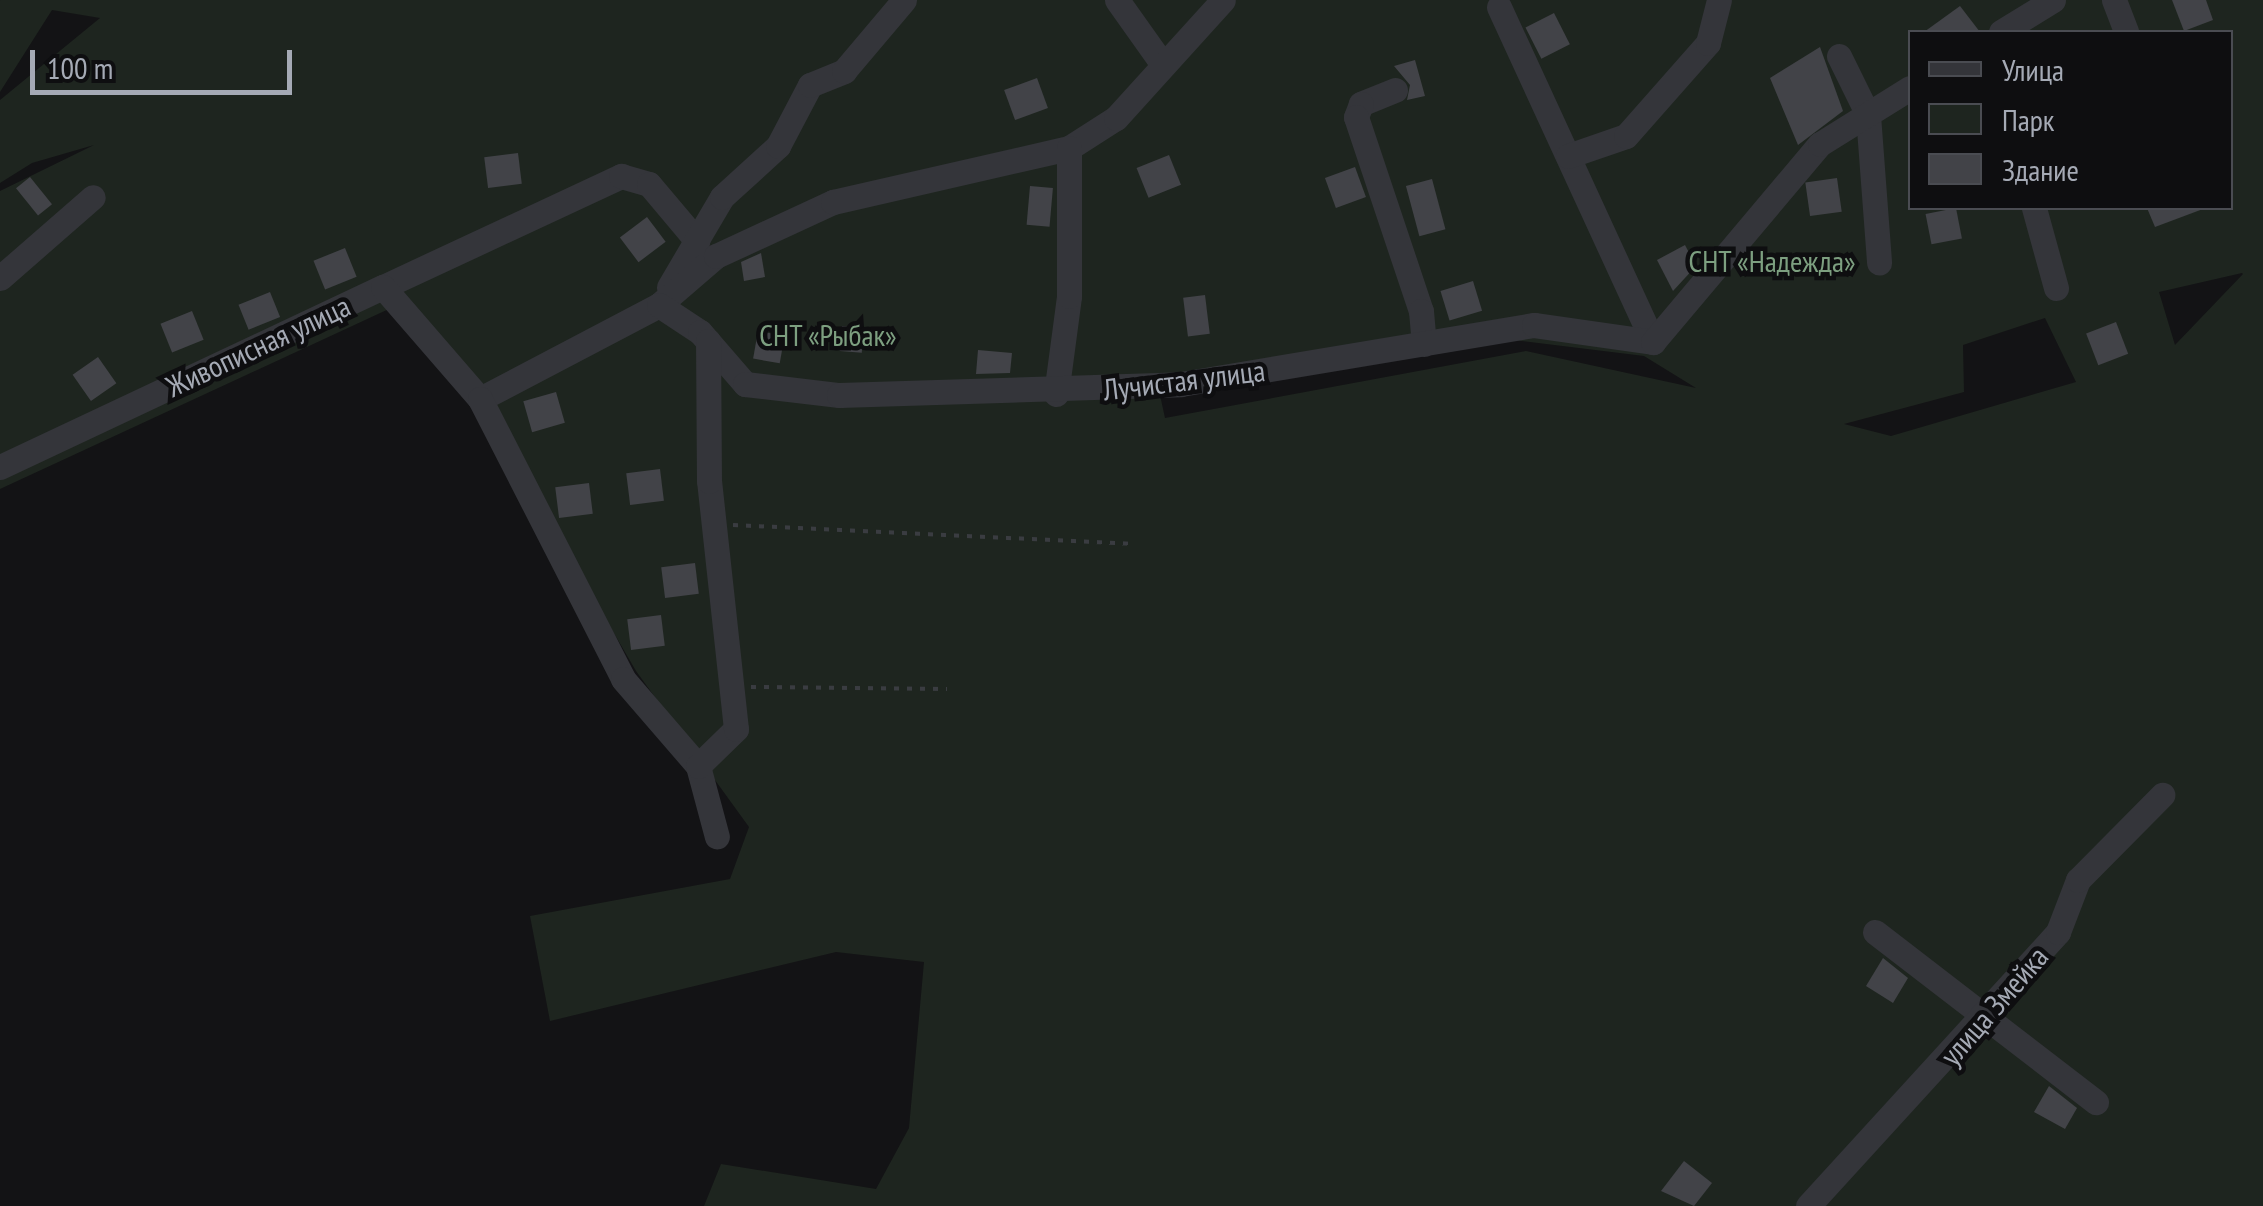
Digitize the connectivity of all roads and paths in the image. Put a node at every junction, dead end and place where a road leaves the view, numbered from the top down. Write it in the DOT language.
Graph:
graph roads {
  1 [pos="904,0"];
  2 [pos="1117,0"];
  3 [pos="1223,0"];
  4 [pos="1719,0"];
  5 [pos="2054,0"];
  6 [pos="2114,0"];
  7 [pos="1499,8"];
  8 [pos="2004,30"];
  9 [pos="2125,30"];
  10 [pos="1840,56"];
  11 [pos="1161,62"];
  12 [pos="1908,89"];
  13 [pos="1394,90"];
  14 [pos="1868,114"];
  15 [pos="1068,148"];
  16 [pos="1568,156"];
  17 [pos="93,197"];
  18 [pos="2035,210"];
  19 [pos="696,242"];
  20 [pos="1879,263"];
  21 [pos="0,278"];
  22 [pos="383,287"];
  23 [pos="2056,288"];
  24 [pos="659,304"];
  25 [pos="1661,334"];
  26 [pos="708,341"];
  27 [pos="1424,344"];
  28 [pos="1056,394"];
  29 [pos="480,399"];
  30 [pos="0,467"];
  31 [pos="714,524"];
  32 [pos="1131,544"];
  33 [pos="732,686"];
  34 [pos="946,688"];
  35 [pos="698,766"];
  36 [pos="2162,794"];
  37 [pos="716,837"];
  38 [pos="1875,932"];
  39 [pos="1983,1018"];
  40 [pos="2096,1102"];
  41 [pos="1808,1206"];
  1 -- 19 [label="street"];
  2 -- 11 [label="street"];
  3 -- 11 [label="street"];
  4 -- 16 [label="street"];
  5 -- 8 [label="street"];
  6 -- 9 [label="street"];
  7 -- 16 [label="street"];
  10 -- 14 [label="street"];
  11 -- 15 [label="street"];
  12 -- 14 [label="street"];
  13 -- 27 [label="street"];
  14 -- 20 [label="street"];
  14 -- 25 [label="street"];
  15 -- 24 [label="street"];
  15 -- 28 [label="street"];
  16 -- 25 [label="street"];
  17 -- 21 [label="street"];
  18 -- 23 [label="street"];
  19 -- 22 [label="street"];
  19 -- 24 [label="street"];
  22 -- 29 [label="street, Живописная улица"];
  22 -- 30 [label="street, Живописная улица"];
  24 -- 26 [label="street, Лучистая улица"];
  24 -- 29 [label="street"];
  25 -- 27 [label="street, Лучистая улица"];
  26 -- 28 [label="street, Лучистая улица"];
  26 -- 31 [label="street"];
  27 -- 28 [label="street, Лучистая улица"];
  29 -- 35 [label="street, Живописная улица"];
  31 -- 32 [label="path"];
  31 -- 33 [label="street"];
  33 -- 34 [label="path"];
  33 -- 35 [label="street"];
  35 -- 37 [label="street"];
  36 -- 39 [label="street, улица Змейка"];
  38 -- 39 [label="street"];
  39 -- 40 [label="street"];
  39 -- 41 [label="street, улица Змейка"];
}
